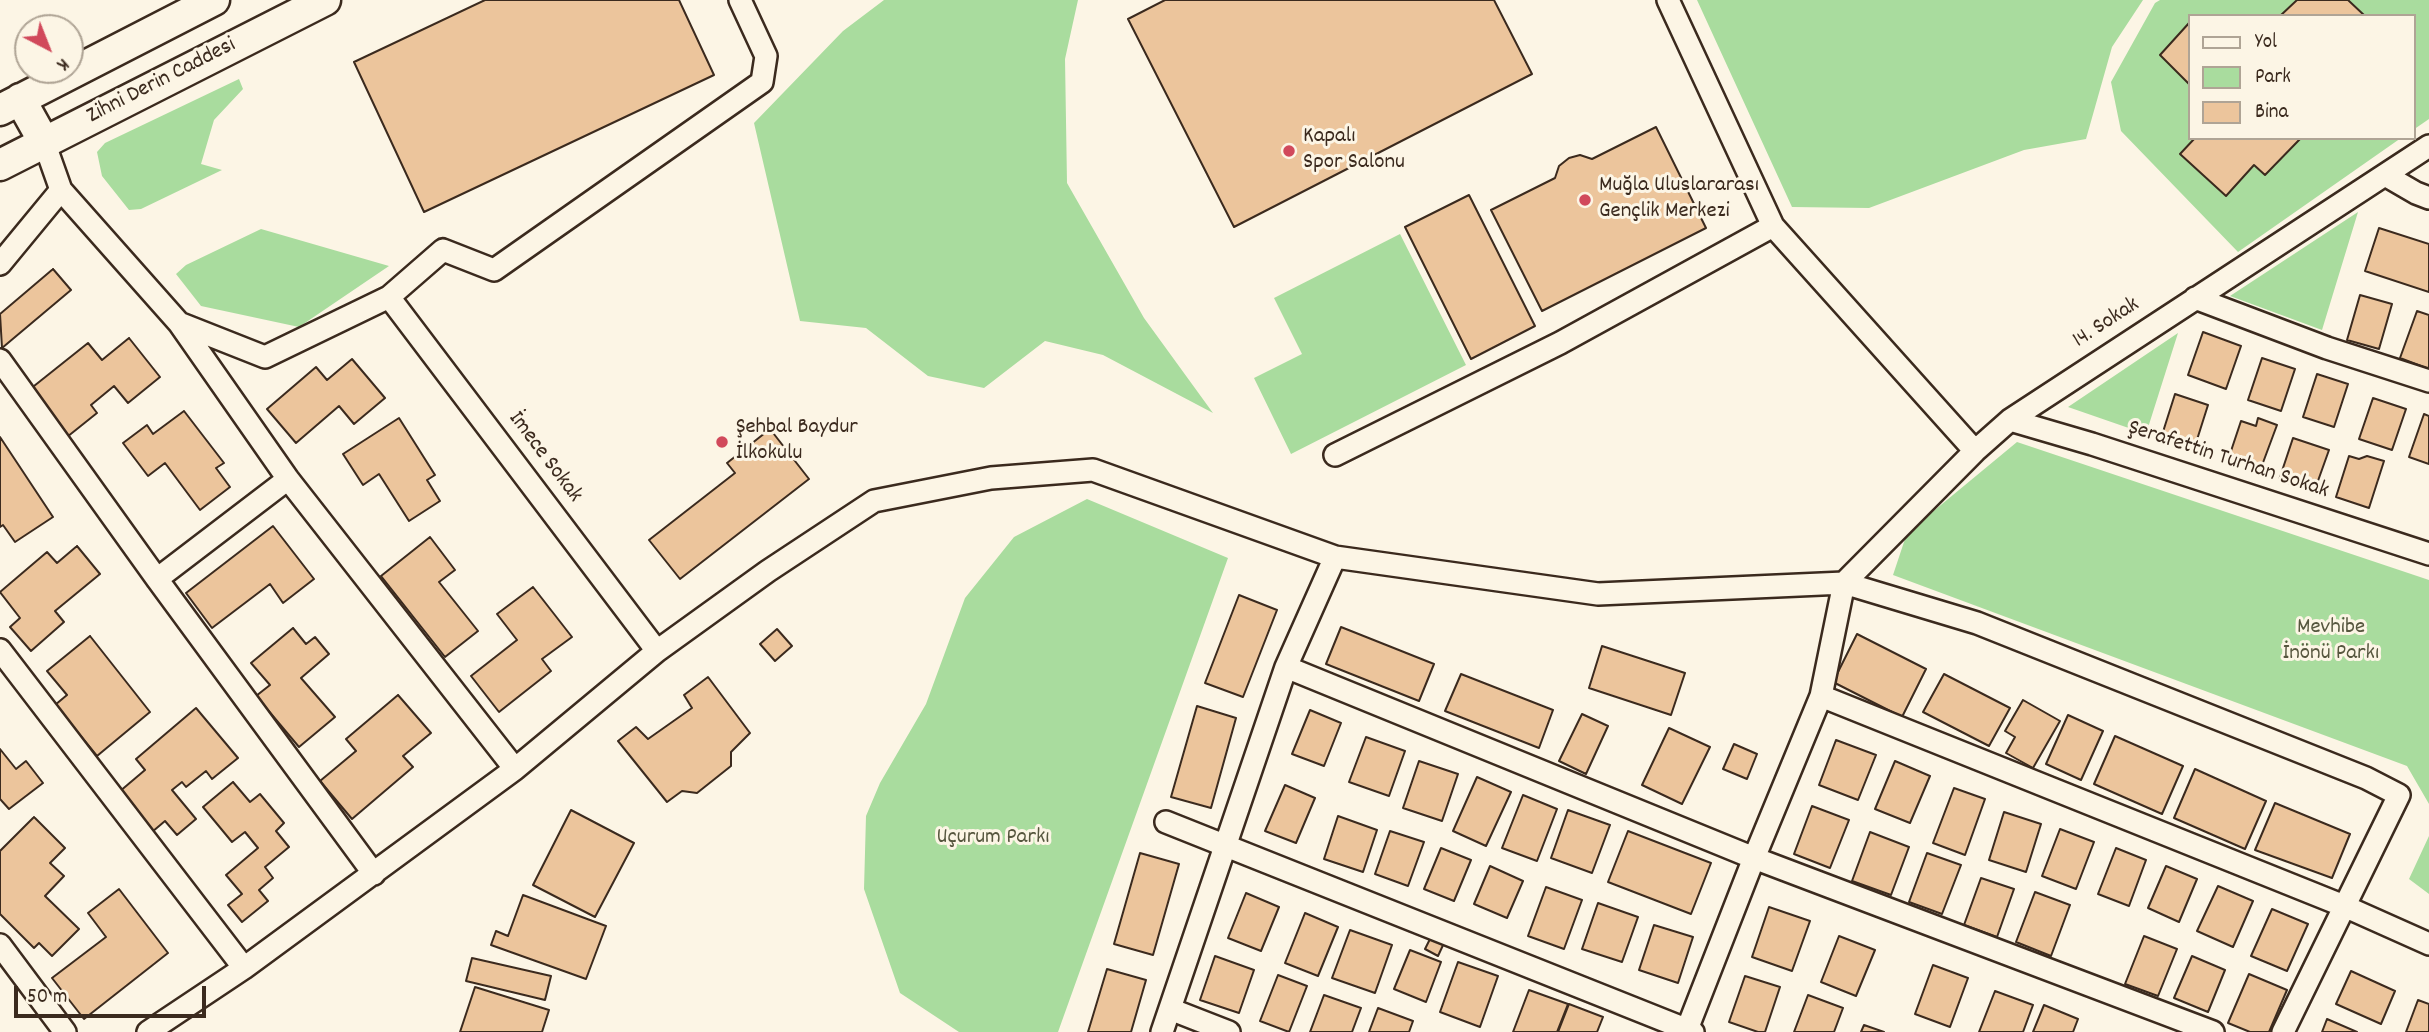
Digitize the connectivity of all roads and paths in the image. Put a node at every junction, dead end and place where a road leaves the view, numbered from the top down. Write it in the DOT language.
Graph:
graph roads {
  1 [pos="214,0"];
  2 [pos="325,0"];
  3 [pos="740,0"];
  4 [pos="1668,0"];
  5 [pos="10,104"];
  6 [pos="44,142"];
  7 [pos="2429,146"];
  8 [pos="0,165"];
  9 [pos="2385,175"];
  10 [pos="61,190"];
  11 [pos="2429,198"];
  12 [pos="1773,226"];
  13 [pos="0,264"];
  14 [pos="388,297"];
  15 [pos="2195,298"];
  16 [pos="179,323"];
  17 [pos="0,360"];
  18 [pos="2429,381"];
  19 [pos="2010,420"];
  20 [pos="1975,451"];
  21 [pos="1335,456"];
  22 [pos="288,479"];
  23 [pos="2429,554"];
  24 [pos="1335,557"];
  25 [pos="157,579"];
  26 [pos="1844,583"];
  27 [pos="0,650"];
  28 [pos="657,651"];
  29 [pos="1286,667"];
  30 [pos="1821,696"];
  31 [pos="515,769"];
  32 [pos="1166,822"];
  33 [pos="1226,847"];
  34 [pos="1754,858"];
  35 [pos="374,874"];
  36 [pos="2344,906"];
  37 [pos="2429,944"];
  38 [pos="0,945"];
  39 [pos="244,968"];
  40 [pos="1170,1009"];
  41 [pos="1689,1031"];
  42 [pos="65,1032"];
  43 [pos="148,1032"];
  44 [pos="1163,1032"];
  45 [pos="1229,1032"];
  46 [pos="2213,1032"];
  47 [pos="2283,1032"];
  1 -- 5 [label="main road"];
  2 -- 6 [label="main road, Zihni Derin Caddesi"];
  3 -- 14 [label="street"];
  4 -- 12 [label="street"];
  5 -- 6 [label="main road"];
  6 -- 8 [label="main road, Zihni Derin Caddesi"];
  6 -- 10 [label="street"];
  7 -- 9 [label="street, 14. Sokak"];
  9 -- 11 [label="street"];
  9 -- 15 [label="street, 14. Sokak"];
  10 -- 13 [label="street"];
  10 -- 16 [label="street"];
  12 -- 20 [label="street"];
  12 -- 21 [label="street"];
  14 -- 16 [label="street"];
  14 -- 28 [label="street, İmece Sokak"];
  15 -- 18 [label="street"];
  15 -- 19 [label="street, 14. Sokak"];
  16 -- 22 [label="street"];
  17 -- 25 [label="street"];
  19 -- 20 [label="street, 14. Sokak"];
  19 -- 23 [label="street, Şerafettin Turhan Sokak"];
  20 -- 26 [label="street, 14. Sokak"];
  22 -- 25 [label="street"];
  22 -- 31 [label="street"];
  24 -- 26 [label="street"];
  24 -- 28 [label="street"];
  24 -- 29 [label="street"];
  25 -- 35 [label="street"];
  26 -- 30 [label="street"];
  26 -- 36 [label="street"];
  27 -- 39 [label="street"];
  28 -- 31 [label="street"];
  29 -- 33 [label="street"];
  29 -- 34 [label="street"];
  30 -- 34 [label="street"];
  30 -- 36 [label="street"];
  31 -- 35 [label="street"];
  32 -- 33 [label="street"];
  33 -- 40 [label="street"];
  33 -- 41 [label="street"];
  34 -- 41 [label="street"];
  34 -- 46 [label="street"];
  35 -- 39 [label="street"];
  36 -- 37 [label="street"];
  36 -- 47 [label="street"];
  38 -- 42 [label="street"];
  39 -- 43 [label="street"];
  40 -- 44 [label="street"];
  40 -- 45 [label="street"];
}
